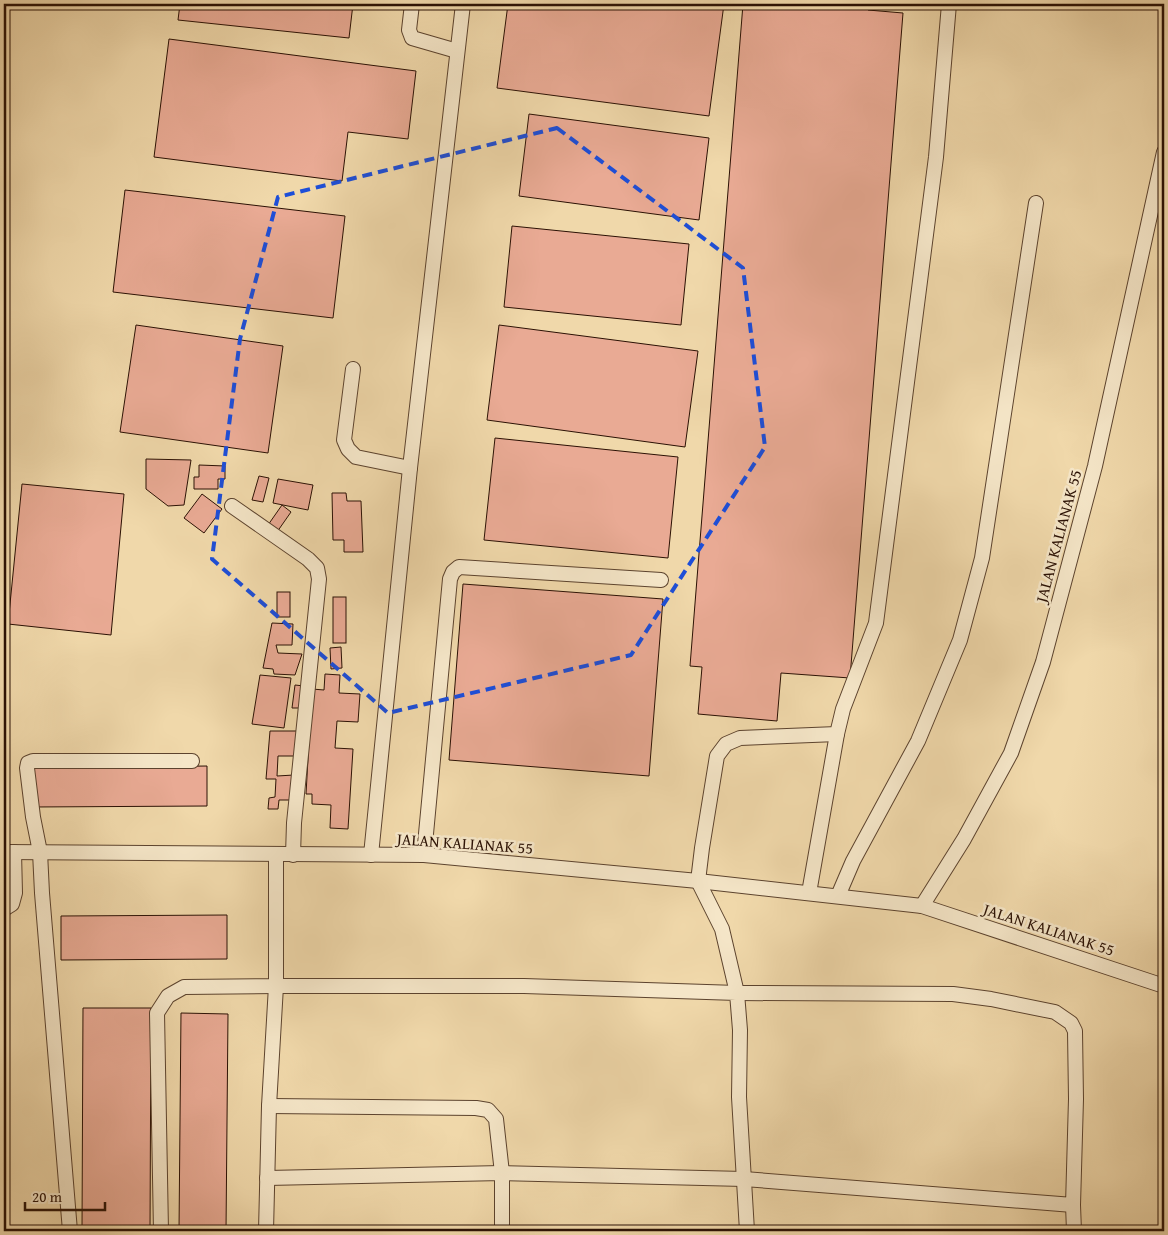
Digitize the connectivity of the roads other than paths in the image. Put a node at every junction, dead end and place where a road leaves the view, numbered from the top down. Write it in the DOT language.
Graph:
graph roads {
  1 [pos="412,4"];
  2 [pos="463,4"];
  3 [pos="949,4"];
  4 [pos="457,51"];
  5 [pos="1164,152"];
  6 [pos="1036,203"];
  7 [pos="353,369"];
  8 [pos="410,468"];
  9 [pos="232,506"];
  10 [pos="661,580"];
  11 [pos="837,734"];
  12 [pos="192,761"];
  13 [pos="9,852"];
  14 [pos="40,852"];
  15 [pos="276,854"];
  16 [pos="293,855"];
  17 [pos="371,855"];
  18 [pos="424,855"];
  19 [pos="698,881"];
  20 [pos="809,893"];
  21 [pos="838,896"];
  22 [pos="922,906"];
  23 [pos="4,909"];
  24 [pos="276,986"];
  25 [pos="1164,986"];
  26 [pos="737,993"];
  27 [pos="269,1106"];
  28 [pos="502,1173"];
  29 [pos="267,1178"];
  30 [pos="744,1179"];
  31 [pos="1073,1205"];
  32 [pos="70,1231"];
  33 [pos="161,1231"];
  34 [pos="266,1231"];
  35 [pos="502,1231"];
  36 [pos="747,1231"];
  37 [pos="1074,1231"];
  1 -- 4 [label="lane"];
  2 -- 4 [label="lane"];
  3 -- 11 [label="lane"];
  4 -- 8 [label="lane"];
  5 -- 22 [label="lane, JALAN KALIANAK 55"];
  6 -- 21 [label="lane"];
  7 -- 8 [label="lane"];
  8 -- 17 [label="lane"];
  9 -- 16 [label="lane"];
  10 -- 18 [label="lane"];
  11 -- 19 [label="lane"];
  11 -- 20 [label="lane"];
  12 -- 14 [label="lane"];
  13 -- 14 [label="lane, JALAN KALIANAK 55"];
  13 -- 23 [label="lane"];
  14 -- 15 [label="lane, JALAN KALIANAK 55"];
  14 -- 32 [label="lane"];
  15 -- 16 [label="lane, JALAN KALIANAK 55"];
  15 -- 24 [label="lane"];
  16 -- 17 [label="lane, JALAN KALIANAK 55"];
  17 -- 18 [label="lane, JALAN KALIANAK 55"];
  18 -- 19 [label="lane, JALAN KALIANAK 55"];
  19 -- 20 [label="lane, JALAN KALIANAK 55"];
  19 -- 26 [label="lane"];
  20 -- 21 [label="lane, JALAN KALIANAK 55"];
  21 -- 22 [label="lane, JALAN KALIANAK 55"];
  22 -- 25 [label="lane, JALAN KALIANAK 55"];
  24 -- 26 [label="lane"];
  24 -- 27 [label="lane"];
  24 -- 33 [label="lane"];
  26 -- 30 [label="lane"];
  26 -- 31 [label="lane"];
  27 -- 28 [label="lane"];
  27 -- 29 [label="lane"];
  28 -- 29 [label="lane"];
  28 -- 30 [label="lane"];
  28 -- 35 [label="lane"];
  29 -- 34 [label="lane"];
  30 -- 31 [label="lane"];
  30 -- 36 [label="lane"];
  31 -- 37 [label="lane"];
}
